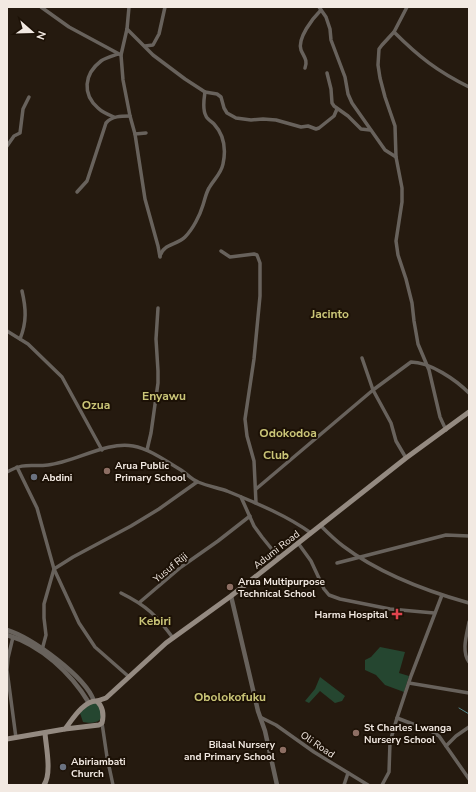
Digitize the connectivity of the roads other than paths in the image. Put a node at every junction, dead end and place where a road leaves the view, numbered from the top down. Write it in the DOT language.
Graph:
graph roads {
  1 [pos="41,7"];
  2 [pos="129,7"];
  3 [pos="165,7"];
  4 [pos="407,7"];
  5 [pos="320,8"];
  6 [pos="127,29"];
  7 [pos="394,32"];
  8 [pos="145,46"];
  9 [pos="120,54"];
  10 [pos="305,68"];
  11 [pos="327,72"];
  12 [pos="469,87"];
  13 [pos="205,92"];
  14 [pos="29,97"];
  15 [pos="337,109"];
  16 [pos="130,116"];
  17 [pos="114,117"];
  18 [pos="370,130"];
  19 [pos="146,133"];
  20 [pos="135,134"];
  21 [pos="7,146"];
  22 [pos="396,157"];
  23 [pos="77,192"];
  24 [pos="221,251"];
  25 [pos="22,291"];
  26 [pos="158,308"];
  27 [pos="7,331"];
  28 [pos="20,339"];
  29 [pos="362,358"];
  30 [pos="427,365"];
  31 [pos="373,390"];
  32 [pos="469,393"];
  33 [pos="469,412"];
  34 [pos="446,430"];
  35 [pos="102,450"];
  36 [pos="147,450"];
  37 [pos="406,458"];
  38 [pos="17,467"];
  39 [pos="7,472"];
  40 [pos="197,482"];
  41 [pos="256,489"];
  42 [pos="241,497"];
  43 [pos="256,503"];
  44 [pos="250,516"];
  45 [pos="321,526"];
  46 [pos="311,533"];
  47 [pos="469,536"];
  48 [pos="298,543"];
  49 [pos="359,557"];
  50 [pos="279,558"];
  51 [pos="337,562"];
  52 [pos="54,569"];
  53 [pos="121,593"];
  54 [pos="442,595"];
  55 [pos="231,596"];
  56 [pos="140,602"];
  57 [pos="469,603"];
  58 [pos="434,613"];
  59 [pos="469,622"];
  60 [pos="7,630"];
  61 [pos="7,635"];
  62 [pos="13,637"];
  63 [pos="173,638"];
  64 [pos="42,651"];
  65 [pos="469,662"];
  66 [pos="128,676"];
  67 [pos="409,683"];
  68 [pos="8,689"];
  69 [pos="469,693"];
  70 [pos="95,703"];
  71 [pos="77,715"];
  72 [pos="260,717"];
  73 [pos="397,718"];
  74 [pos="102,723"];
  75 [pos="83,726"];
  76 [pos="469,727"];
  77 [pos="65,729"];
  78 [pos="45,733"];
  79 [pos="16,738"];
  80 [pos="7,739"];
  81 [pos="446,746"];
  82 [pos="348,773"];
  83 [pos="469,779"];
  84 [pos="44,785"];
  85 [pos="113,785"];
  86 [pos="277,785"];
  87 [pos="344,785"];
  88 [pos="368,785"];
  89 [pos="382,785"];
  1 -- 9 [label="street"];
  2 -- 6 [label="street"];
  3 -- 8 [label="street"];
  4 -- 7 [label="street"];
  5 -- 10 [label="street"];
  5 -- 18 [label="street"];
  6 -- 8 [label="street"];
  6 -- 9 [label="street"];
  7 -- 12 [label="street"];
  7 -- 22 [label="street"];
  8 -- 13 [label="street"];
  9 -- 16 [label="street"];
  9 -- 17 [label="street"];
  11 -- 15 [label="street"];
  13 -- 15 [label="street"];
  13 -- 20 [label="street"];
  14 -- 21 [label="street"];
  15 -- 18 [label="street"];
  16 -- 17 [label="street"];
  16 -- 20 [label="street"];
  17 -- 23 [label="street"];
  18 -- 22 [label="street"];
  19 -- 20 [label="street"];
  22 -- 30 [label="street"];
  24 -- 41 [label="street"];
  25 -- 28 [label="street"];
  26 -- 36 [label="street"];
  27 -- 28 [label="street"];
  28 -- 35 [label="street"];
  29 -- 31 [label="street"];
  30 -- 31 [label="street"];
  30 -- 32 [label="street"];
  30 -- 34 [label="street"];
  31 -- 37 [label="street"];
  31 -- 41 [label="street"];
  33 -- 34 [label="main road, Adumi Road"];
  34 -- 37 [label="main road, Adumi Road"];
  35 -- 36 [label="street"];
  35 -- 38 [label="street"];
  36 -- 40 [label="street"];
  37 -- 45 [label="main road, Adumi Road"];
  38 -- 39 [label="street"];
  38 -- 52 [label="street"];
  40 -- 42 [label="street"];
  40 -- 52 [label="street"];
  41 -- 43 [label="street"];
  42 -- 43 [label="street"];
  42 -- 44 [label="street"];
  43 -- 46 [label="street"];
  44 -- 50 [label="street"];
  44 -- 56 [label="street, Yusuf Riji"];
  45 -- 46 [label="main road, Adumi Road"];
  45 -- 49 [label="street"];
  46 -- 48 [label="main road, Adumi Road"];
  47 -- 49 [label="street"];
  48 -- 50 [label="main road, Adumi Road"];
  48 -- 58 [label="street"];
  49 -- 51 [label="street"];
  49 -- 54 [label="street"];
  50 -- 55 [label="main road, Adumi Road"];
  52 -- 64 [label="street"];
  52 -- 66 [label="street"];
  53 -- 56 [label="street"];
  54 -- 57 [label="street"];
  54 -- 58 [label="street"];
  55 -- 63 [label="main road, Adumi Road"];
  55 -- 72 [label="street"];
  56 -- 63 [label="street"];
  58 -- 67 [label="street"];
  59 -- 65 [label="street"];
  60 -- 64 [label="street"];
  61 -- 62 [label="street"];
  62 -- 64 [label="street"];
  62 -- 68 [label="street"];
  63 -- 66 [label="main road, Adumi Road"];
  64 -- 70 [label="street"];
  66 -- 70 [label="main road, Adumi Road"];
  67 -- 69 [label="street"];
  67 -- 73 [label="street"];
  68 -- 79 [label="street"];
  70 -- 71 [label="main road, Adumi Road"];
  70 -- 74 [label="main road"];
  71 -- 75 [label="main road"];
  71 -- 77 [label="main road, Adumi Road"];
  72 -- 82 [label="street, Oli Road"];
  72 -- 86 [label="street"];
  73 -- 81 [label="street"];
  73 -- 89 [label="street"];
  74 -- 75 [label="main road"];
  74 -- 85 [label="street"];
  75 -- 77 [label="main road"];
  76 -- 81 [label="street"];
  77 -- 78 [label="main road"];
  78 -- 79 [label="main road"];
  78 -- 84 [label="main road"];
  79 -- 80 [label="main road"];
  81 -- 83 [label="street"];
  82 -- 87 [label="street"];
  82 -- 88 [label="street, Oli Road"];
}
